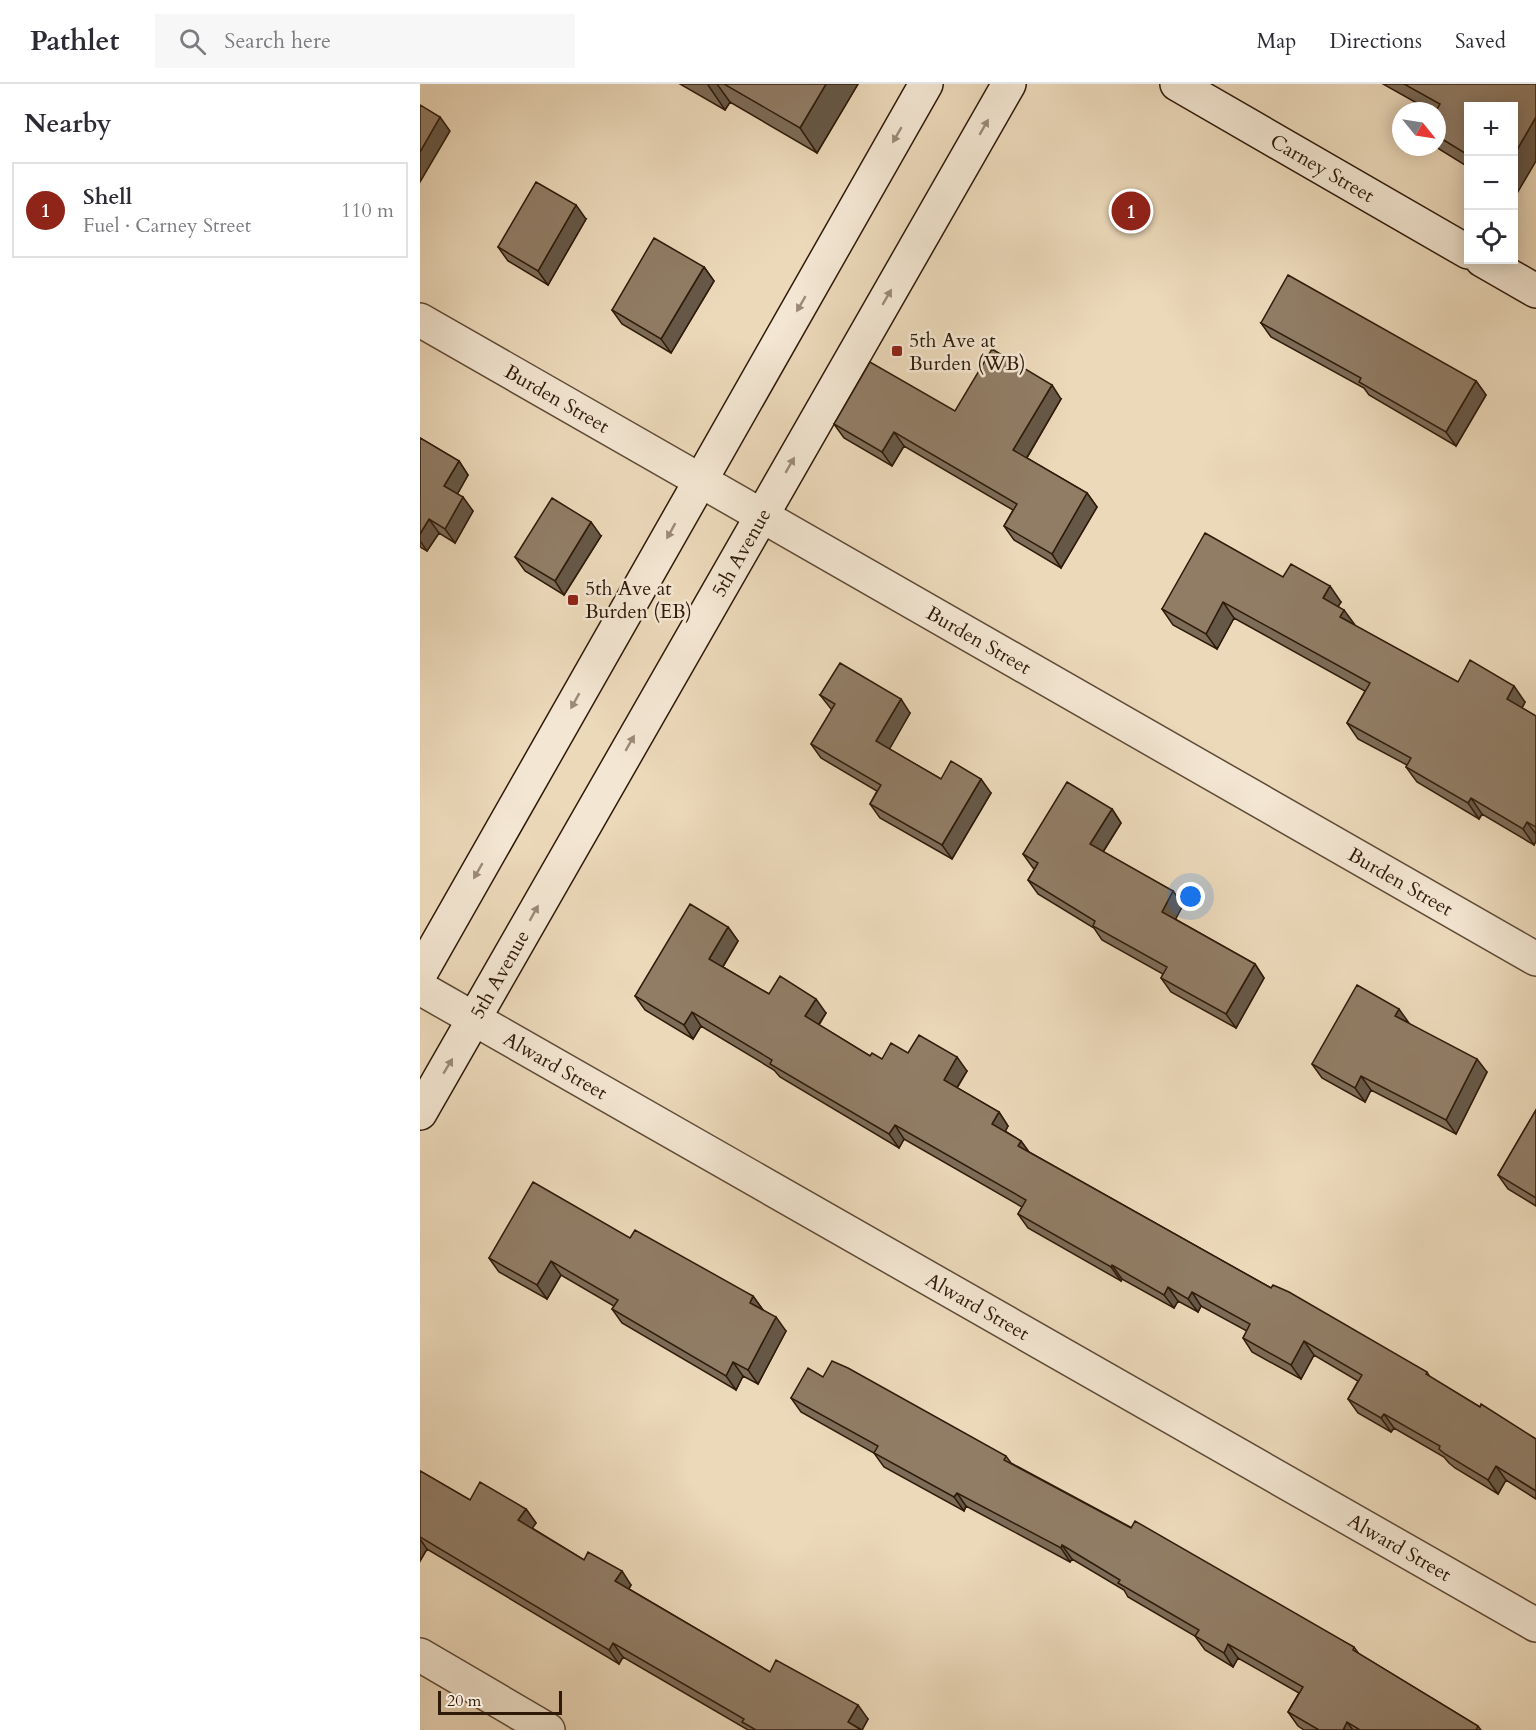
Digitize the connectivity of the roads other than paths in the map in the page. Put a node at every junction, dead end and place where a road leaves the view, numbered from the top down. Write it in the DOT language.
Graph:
graph roads {
  1 [pos="926,84"];
  2 [pos="1009,84"];
  3 [pos="1177,84"];
  4 [pos="1464,250"];
  5 [pos="1489,264"];
  6 [pos="1536,291"];
  7 [pos="420,320"];
  8 [pos="699,480"];
  9 [pos="760,516"];
  10 [pos="1536,959"];
  11 [pos="420,974"];
  12 [pos="420,988"];
  13 [pos="475,1019"];
  14 [pos="420,1113"];
  15 [pos="1536,1625"];
  16 [pos="420,1655"];
  17 [pos="549,1730"];
  1 -- 8 [label="street, one-way"];
  9 -- 2 [label="street, 5th Avenue, one-way"];
  3 -- 4 [label="street, Carney Street"];
  5 -- 6 [label="street"];
  7 -- 8 [label="street, Burden Street"];
  8 -- 9 [label="street, Burden Street"];
  8 -- 11 [label="street, one-way"];
  9 -- 10 [label="street, Burden Street"];
  13 -- 9 [label="street, 5th Avenue, one-way"];
  12 -- 13 [label="street, Alward Street"];
  14 -- 13 [label="street, 5th Avenue, one-way"];
  13 -- 15 [label="street, Alward Street"];
  16 -- 17 [label="street"];
}
